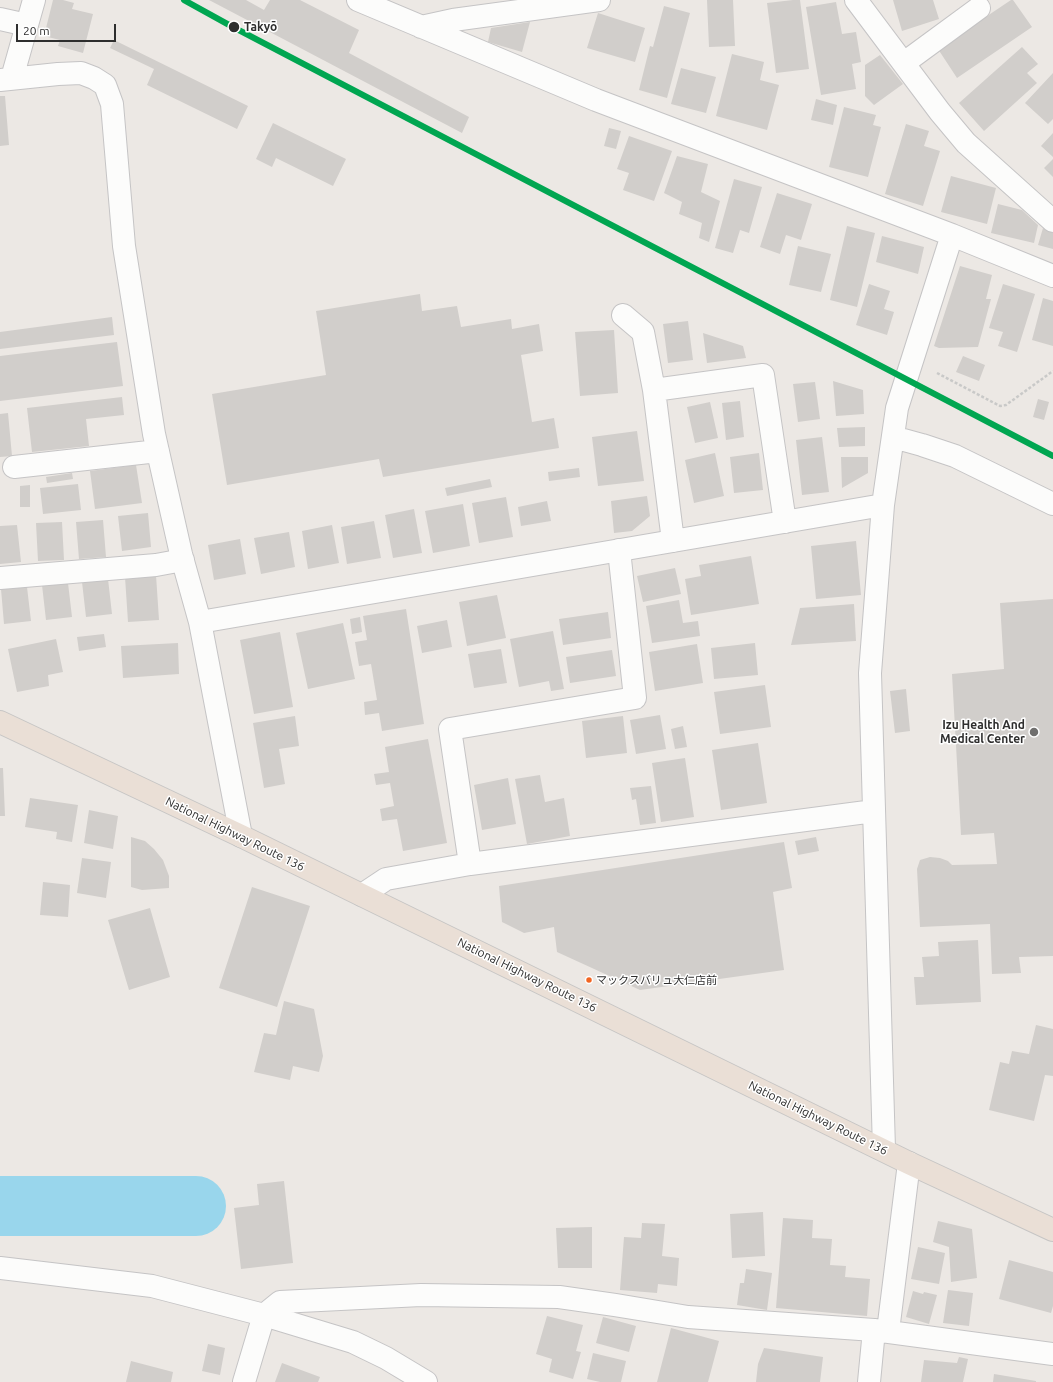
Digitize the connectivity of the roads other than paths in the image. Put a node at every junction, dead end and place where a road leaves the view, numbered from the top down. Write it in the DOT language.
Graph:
graph roads {
  1 [pos="34,0"];
  2 [pos="358,0"];
  3 [pos="600,0"];
  4 [pos="856,0"];
  5 [pos="979,8"];
  6 [pos="0,19"];
  7 [pos="27,25"];
  8 [pos="421,27"];
  9 [pos="904,63"];
  10 [pos="6,79"];
  11 [pos="1053,221"];
  12 [pos="952,236"];
  13 [pos="1053,276"];
  14 [pos="623,315"];
  15 [pos="654,390"];
  16 [pos="893,437"];
  17 [pos="158,451"];
  18 [pos="14,467"];
  19 [pos="1053,504"];
  20 [pos="883,505"];
  21 [pos="785,522"];
  22 [pos="673,541"];
  23 [pos="619,550"];
  24 [pos="183,560"];
  25 [pos="0,578"];
  26 [pos="200,622"];
  27 [pos="0,722"];
  28 [pos="874,811"];
  29 [pos="241,836"];
  30 [pos="470,864"];
  31 [pos="362,895"];
  32 [pos="884,1149"];
  33 [pos="909,1163"];
  34 [pos="1053,1230"];
  35 [pos="0,1268"];
  36 [pos="264,1315"];
  37 [pos="881,1331"];
  38 [pos="1053,1354"];
  39 [pos="244,1382"];
  40 [pos="426,1382"];
  41 [pos="869,1382"];
  1 -- 7 [label="street"];
  2 -- 8 [label="street"];
  3 -- 8 [label="street"];
  4 -- 9 [label="street"];
  5 -- 9 [label="street"];
  6 -- 7 [label="street"];
  7 -- 10 [label="street"];
  8 -- 12 [label="street"];
  9 -- 11 [label="street"];
  10 -- 17 [label="street"];
  12 -- 13 [label="street"];
  12 -- 16 [label="street"];
  14 -- 15 [label="street"];
  15 -- 21 [label="street"];
  15 -- 22 [label="street"];
  16 -- 19 [label="street"];
  16 -- 20 [label="street"];
  17 -- 18 [label="street"];
  17 -- 24 [label="street"];
  20 -- 21 [label="street"];
  20 -- 28 [label="street"];
  21 -- 22 [label="street"];
  22 -- 23 [label="street"];
  23 -- 26 [label="street"];
  23 -- 30 [label="street"];
  24 -- 25 [label="street"];
  24 -- 26 [label="street"];
  26 -- 29 [label="street"];
  27 -- 29 [label="highway, National Highway Route 136"];
  28 -- 30 [label="street"];
  28 -- 32 [label="street"];
  29 -- 31 [label="highway, National Highway Route 136"];
  30 -- 31 [label="street"];
  31 -- 32 [label="highway, National Highway Route 136"];
  32 -- 33 [label="highway, National Highway Route 136"];
  33 -- 34 [label="highway, National Highway Route 136"];
  33 -- 37 [label="street"];
  35 -- 36 [label="street"];
  36 -- 37 [label="street"];
  36 -- 39 [label="street"];
  36 -- 40 [label="street"];
  37 -- 38 [label="street"];
  37 -- 41 [label="street"];
}
